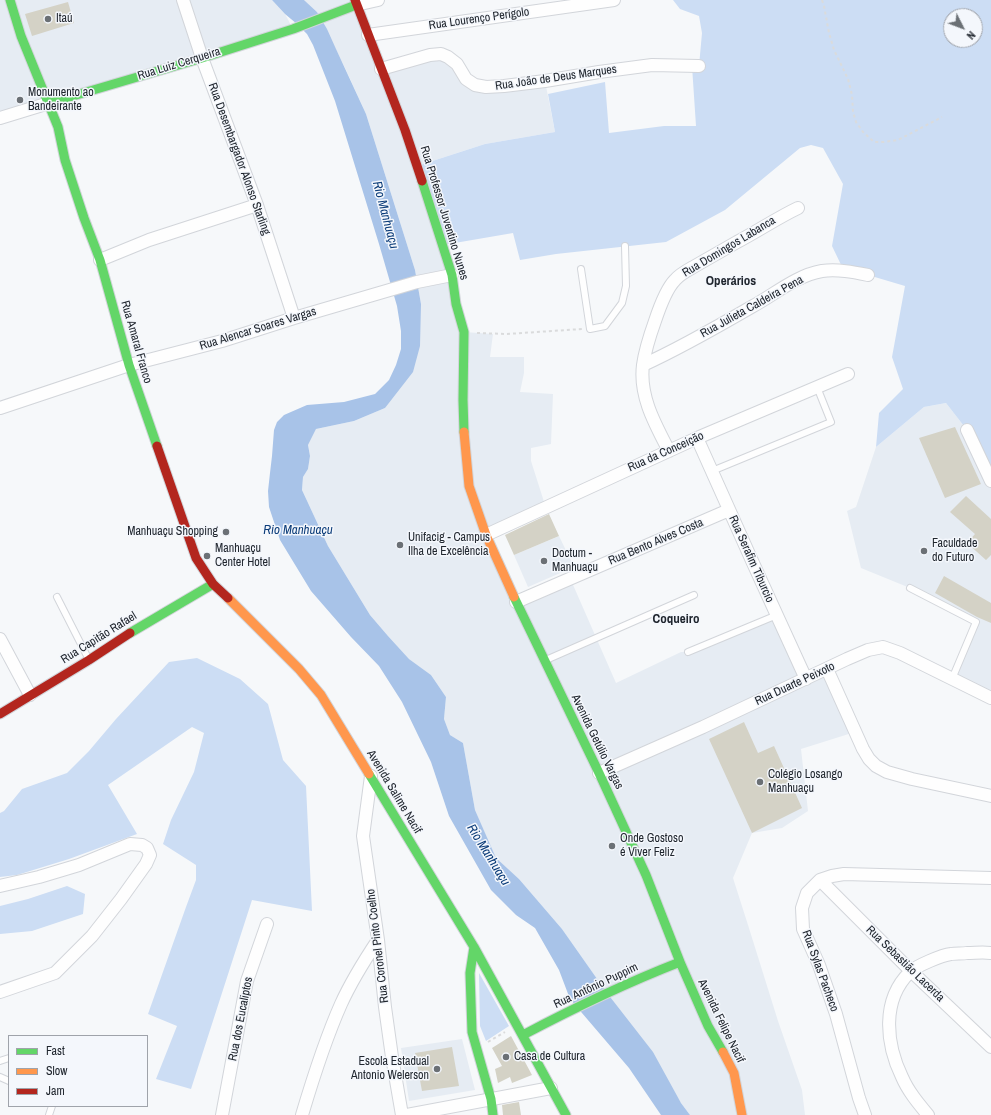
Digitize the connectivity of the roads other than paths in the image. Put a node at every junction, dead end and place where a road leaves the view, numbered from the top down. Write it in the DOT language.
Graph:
graph roads {
  1 [pos="10,0"];
  2 [pos="183,0"];
  3 [pos="378,0"];
  4 [pos="614,0"];
  5 [pos="356,2"];
  6 [pos="368,35"];
  7 [pos="202,58"];
  8 [pos="699,66"];
  9 [pos="381,69"];
  10 [pos="49,102"];
  11 [pos="0,118"];
  12 [pos="257,205"];
  13 [pos="798,208"];
  14 [pos="625,246"];
  15 [pos="100,260"];
  16 [pos="580,269"];
  17 [pos="452,275"];
  18 [pos="868,275"];
  19 [pos="294,318"];
  20 [pos="129,365"];
  21 [pos="643,365"];
  22 [pos="848,374"];
  23 [pos="818,387"];
  24 [pos="0,408"];
  25 [pos="967,430"];
  26 [pos="697,438"];
  27 [pos="669,451"];
  28 [pos="712,471"];
  29 [pos="991,481"];
  30 [pos="729,510"];
  31 [pos="486,535"];
  32 [pos="213,584"];
  33 [pos="910,588"];
  34 [pos="694,595"];
  35 [pos="58,597"];
  36 [pos="516,602"];
  37 [pos="776,615"];
  38 [pos="0,639"];
  39 [pos="688,652"];
  40 [pos="89,660"];
  41 [pos="545,661"];
  42 [pos="827,669"];
  43 [pos="806,679"];
  44 [pos="952,679"];
  45 [pos="30,695"];
  46 [pos="991,698"];
  47 [pos="0,714"];
  48 [pos="599,773"];
  49 [pos="371,776"];
  50 [pos="991,796"];
  51 [pos="991,878"];
  52 [pos="820,880"];
  53 [pos="0,886"];
  54 [pos="267,924"];
  55 [pos="378,940"];
  56 [pos="474,947"];
  57 [pos="991,953"];
  58 [pos="680,962"];
  59 [pos="910,971"];
  60 [pos="0,992"];
  61 [pos="523,1035"];
  62 [pos="991,1047"];
  63 [pos="551,1088"];
  64 [pos="491,1099"];
  65 [pos="222,1115"];
  66 [pos="302,1115"];
  67 [pos="402,1115"];
  68 [pos="407,1115"];
  69 [pos="493,1115"];
  70 [pos="566,1115"];
  71 [pos="742,1115"];
  72 [pos="865,1115"];
  73 [pos="928,1115"];
  1 -- 10 [label="street, Rua Amaral Franco"];
  2 -- 7 [label="street, Rua Desembargador Alonso Starling"];
  3 -- 5 [label="street"];
  4 -- 6 [label="street, Rua Lourenço Perígolo"];
  5 -- 6 [label="street, Rua Professor Juventino Nunes"];
  5 -- 7 [label="street, Rua Luiz Cerqueira"];
  6 -- 9 [label="street, Rua Professor Juventino Nunes"];
  7 -- 10 [label="street, Rua Luiz Cerqueira"];
  7 -- 12 [label="street, Rua Desembargador Alonso Starling"];
  8 -- 9 [label="street, Rua João de Deus Marques"];
  9 -- 17 [label="street, Rua Professor Juventino Nunes"];
  10 -- 11 [label="street, Rua Luiz Cerqueira"];
  10 -- 15 [label="street, Rua Amaral Franco"];
  12 -- 15 [label="street"];
  12 -- 19 [label="street, Rua Desembargador Alonso Starling"];
  13 -- 21 [label="street, Rua Domingos Labanca"];
  14 -- 16 [label="lane"];
  15 -- 20 [label="street, Rua Amaral Franco"];
  17 -- 19 [label="street, Rua Alencar Soares Vargas"];
  17 -- 31 [label="street, Rua Professor Juventino Nunes"];
  18 -- 21 [label="street, Rua Julieta Caldeira Pena"];
  19 -- 20 [label="street, Rua Alencar Soares Vargas"];
  20 -- 24 [label="street, Rua Alencar Soares Vargas"];
  20 -- 32 [label="street, Rua Amaral Franco"];
  21 -- 27 [label="street, Rua Domingos Labanca"];
  22 -- 23 [label="street, Rua da Conceição"];
  23 -- 26 [label="street, Rua da Conceição"];
  23 -- 28 [label="lane"];
  25 -- 29 [label="street"];
  26 -- 27 [label="street, Rua da Conceição"];
  26 -- 28 [label="street, Rua Serafim Tiburcio"];
  27 -- 31 [label="street, Rua da Conceição"];
  28 -- 30 [label="street, Rua Serafim Tiburcio"];
  30 -- 36 [label="street, Rua Bento Alves Costa"];
  30 -- 37 [label="street, Rua Serafim Tiburcio"];
  31 -- 36 [label="street, Avenida Getúlio Vargas"];
  32 -- 40 [label="street, Rua Capitão Rafael"];
  32 -- 49 [label="street, Avenida Salime Nacif"];
  33 -- 44 [label="lane"];
  34 -- 41 [label="lane"];
  35 -- 40 [label="lane"];
  36 -- 41 [label="street, Avenida Getúlio Vargas"];
  37 -- 39 [label="lane"];
  37 -- 43 [label="street, Rua Serafim Tiburcio"];
  38 -- 45 [label="street"];
  40 -- 45 [label="street, Rua Capitão Rafael"];
  41 -- 48 [label="street, Avenida Getúlio Vargas"];
  42 -- 43 [label="street, Rua Duarte Peixoto"];
  42 -- 44 [label="street, Rua Duarte Peixoto"];
  42 -- 50 [label="street"];
  43 -- 48 [label="street, Rua Duarte Peixoto"];
  44 -- 46 [label="street, Rua Duarte Peixoto"];
  45 -- 47 [label="street, Rua Capitão Rafael"];
  48 -- 58 [label="street, Avenida Getúlio Vargas"];
  49 -- 55 [label="street, Rua Coronel Pinto Coelho"];
  49 -- 56 [label="street, Avenida Salime Nacif"];
  51 -- 52 [label="street"];
  52 -- 59 [label="street, Rua Sebastião Lacerda"];
  52 -- 72 [label="street, Rua Sylas Pacheco"];
  53 -- 60 [label="street"];
  54 -- 65 [label="street, Rua dos Eucaliptos"];
  55 -- 66 [label="street"];
  55 -- 67 [label="street, Rua Coronel Pinto Coelho"];
  56 -- 61 [label="street, Avenida Salime Nacif"];
  56 -- 64 [label="street"];
  57 -- 59 [label="street"];
  58 -- 61 [label="street, Rua Antônio Puppim"];
  58 -- 71 [label="street, Avenida Felipe Nacif"];
  59 -- 62 [label="street, Rua Sebastião Lacerda"];
  59 -- 73 [label="street"];
  61 -- 63 [label="street, Avenida Salime Nacif"];
  63 -- 64 [label="street"];
  63 -- 70 [label="street"];
  64 -- 68 [label="street"];
  64 -- 69 [label="street"];
}
